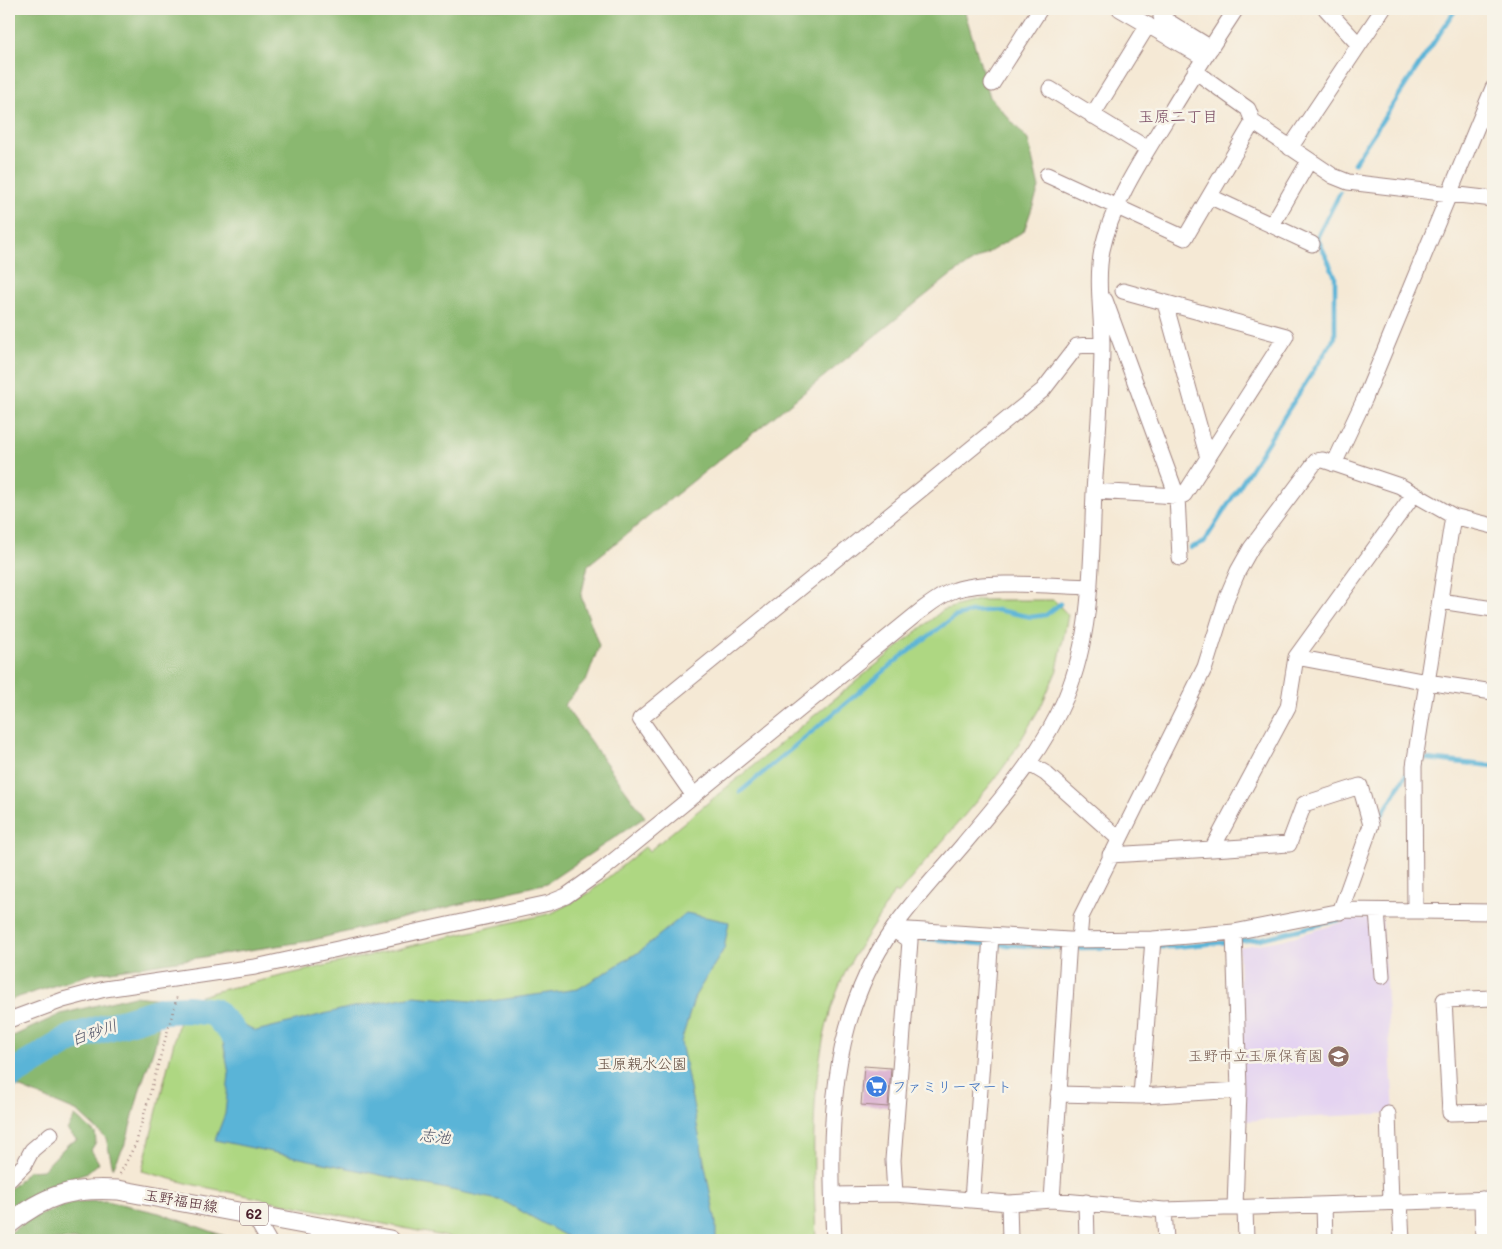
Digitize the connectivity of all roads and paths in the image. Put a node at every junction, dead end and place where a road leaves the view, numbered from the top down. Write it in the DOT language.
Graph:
graph roads {
  1 [pos="1040,9"];
  2 [pos="1120,9"];
  3 [pos="1166,9"];
  4 [pos="1236,9"];
  5 [pos="1326,9"];
  6 [pos="1383,9"];
  7 [pos="1148,25"];
  8 [pos="1359,45"];
  9 [pos="1207,53"];
  10 [pos="1195,71"];
  11 [pos="992,84"];
  12 [pos="1493,88"];
  13 [pos="1050,89"];
  14 [pos="1092,116"];
  15 [pos="1253,122"];
  16 [pos="1290,148"];
  17 [pos="1148,149"];
  18 [pos="1310,161"];
  19 [pos="1047,175"];
  20 [pos="1450,194"];
  21 [pos="1211,197"];
  22 [pos="1493,199"];
  23 [pos="1117,206"];
  24 [pos="1272,225"];
  25 [pos="1312,244"];
  26 [pos="1100,287"];
  27 [pos="1123,292"];
  28 [pos="1165,303"];
  29 [pos="1102,344"];
  30 [pos="1208,458"];
  31 [pos="1334,464"];
  32 [pos="1094,492"];
  33 [pos="1414,494"];
  34 [pos="1177,496"];
  35 [pos="1453,516"];
  36 [pos="1493,526"];
  37 [pos="1180,558"];
  38 [pos="1090,587"];
  39 [pos="1440,601"];
  40 [pos="1493,609"];
  41 [pos="1296,657"];
  42 [pos="1427,682"];
  43 [pos="1493,692"];
  44 [pos="1030,764"];
  45 [pos="694,796"];
  46 [pos="1119,839"];
  47 [pos="1212,849"];
  48 [pos="1110,854"];
  49 [pos="1377,911"];
  50 [pos="1415,911"];
  51 [pos="1340,912"];
  52 [pos="1493,912"];
  53 [pos="893,929"];
  54 [pos="1234,938"];
  55 [pos="990,942"];
  56 [pos="1071,944"];
  57 [pos="1152,945"];
  58 [pos="1382,976"];
  59 [pos="1493,998"];
  60 [pos="178,1000"];
  61 [pos="9,1020"];
  62 [pos="1239,1090"];
  63 [pos="1058,1094"];
  64 [pos="1141,1096"];
  65 [pos="1493,1112"];
  66 [pos="1388,1114"];
  67 [pos="51,1134"];
  68 [pos="9,1180"];
  69 [pos="118,1190"];
  70 [pos="895,1194"];
  71 [pos="833,1195"];
  72 [pos="1487,1199"];
  73 [pos="972,1200"];
  74 [pos="1052,1200"];
  75 [pos="1086,1202"];
  76 [pos="1396,1202"];
  77 [pos="1009,1203"];
  78 [pos="1324,1205"];
  79 [pos="1240,1208"];
  80 [pos="1164,1210"];
  81 [pos="252,1214"];
  82 [pos="9,1224"];
  83 [pos="268,1240"];
  84 [pos="390,1240"];
  85 [pos="834,1240"];
  86 [pos="1010,1240"];
  87 [pos="1087,1240"];
  88 [pos="1166,1240"];
  89 [pos="1246,1240"];
  90 [pos="1325,1240"];
  91 [pos="1402,1240"];
  92 [pos="1483,1240"];
  1 -- 11 [label="street"];
  2 -- 7 [label="street"];
  3 -- 9 [label="street"];
  4 -- 9 [label="street"];
  5 -- 8 [label="street"];
  6 -- 8 [label="street"];
  7 -- 9 [label="street"];
  7 -- 14 [label="street"];
  8 -- 16 [label="street"];
  9 -- 10 [label="street"];
  10 -- 15 [label="street"];
  10 -- 17 [label="street"];
  12 -- 20 [label="street"];
  13 -- 14 [label="street"];
  14 -- 17 [label="street"];
  15 -- 16 [label="street"];
  15 -- 21 [label="street"];
  16 -- 18 [label="street"];
  17 -- 23 [label="street"];
  18 -- 20 [label="street"];
  18 -- 24 [label="street"];
  19 -- 23 [label="street"];
  20 -- 22 [label="street"];
  20 -- 31 [label="street"];
  21 -- 23 [label="street"];
  21 -- 24 [label="street"];
  23 -- 26 [label="street"];
  24 -- 25 [label="street"];
  26 -- 29 [label="street"];
  26 -- 34 [label="street"];
  27 -- 28 [label="street"];
  28 -- 30 [label="street"];
  28 -- 30 [label="street"];
  29 -- 32 [label="street"];
  29 -- 45 [label="street"];
  30 -- 34 [label="street"];
  31 -- 33 [label="street"];
  31 -- 46 [label="street"];
  32 -- 34 [label="street"];
  32 -- 38 [label="street"];
  33 -- 35 [label="street"];
  33 -- 41 [label="street"];
  34 -- 37 [label="street"];
  35 -- 36 [label="street"];
  35 -- 39 [label="street"];
  38 -- 44 [label="street"];
  38 -- 45 [label="street"];
  39 -- 40 [label="street"];
  39 -- 42 [label="street"];
  41 -- 42 [label="street"];
  41 -- 47 [label="street"];
  42 -- 43 [label="street"];
  42 -- 50 [label="street"];
  44 -- 46 [label="street"];
  44 -- 53 [label="street"];
  45 -- 61 [label="street"];
  46 -- 48 [label="street"];
  47 -- 48 [label="street"];
  47 -- 51 [label="street"];
  48 -- 56 [label="street"];
  49 -- 50 [label="street"];
  49 -- 51 [label="street"];
  49 -- 58 [label="street"];
  50 -- 52 [label="street"];
  51 -- 54 [label="street"];
  53 -- 55 [label="street"];
  53 -- 70 [label="street"];
  53 -- 71 [label="street"];
  54 -- 57 [label="street"];
  54 -- 62 [label="street"];
  55 -- 56 [label="street"];
  55 -- 73 [label="street"];
  56 -- 57 [label="street"];
  56 -- 63 [label="street"];
  57 -- 64 [label="street"];
  59 -- 65 [label="street"];
  60 -- 69 [label="path"];
  62 -- 64 [label="street"];
  62 -- 79 [label="street"];
  63 -- 64 [label="street"];
  63 -- 74 [label="street"];
  66 -- 76 [label="street"];
  67 -- 68 [label="street"];
  69 -- 81 [label="main road, 玉野福田線 / 62"];
  69 -- 82 [label="main road, 玉野福田線 / 62"];
  70 -- 71 [label="street"];
  70 -- 73 [label="street"];
  71 -- 85 [label="street"];
  72 -- 76 [label="street"];
  72 -- 92 [label="street"];
  73 -- 77 [label="street"];
  74 -- 75 [label="street"];
  74 -- 77 [label="street"];
  75 -- 80 [label="street"];
  75 -- 87 [label="street"];
  76 -- 78 [label="street"];
  76 -- 91 [label="street"];
  77 -- 86 [label="street"];
  78 -- 79 [label="street"];
  78 -- 90 [label="street"];
  79 -- 80 [label="street"];
  79 -- 89 [label="street"];
  80 -- 88 [label="street"];
  81 -- 83 [label="street"];
  81 -- 84 [label="main road, 玉野福田線 / 62"];
}
